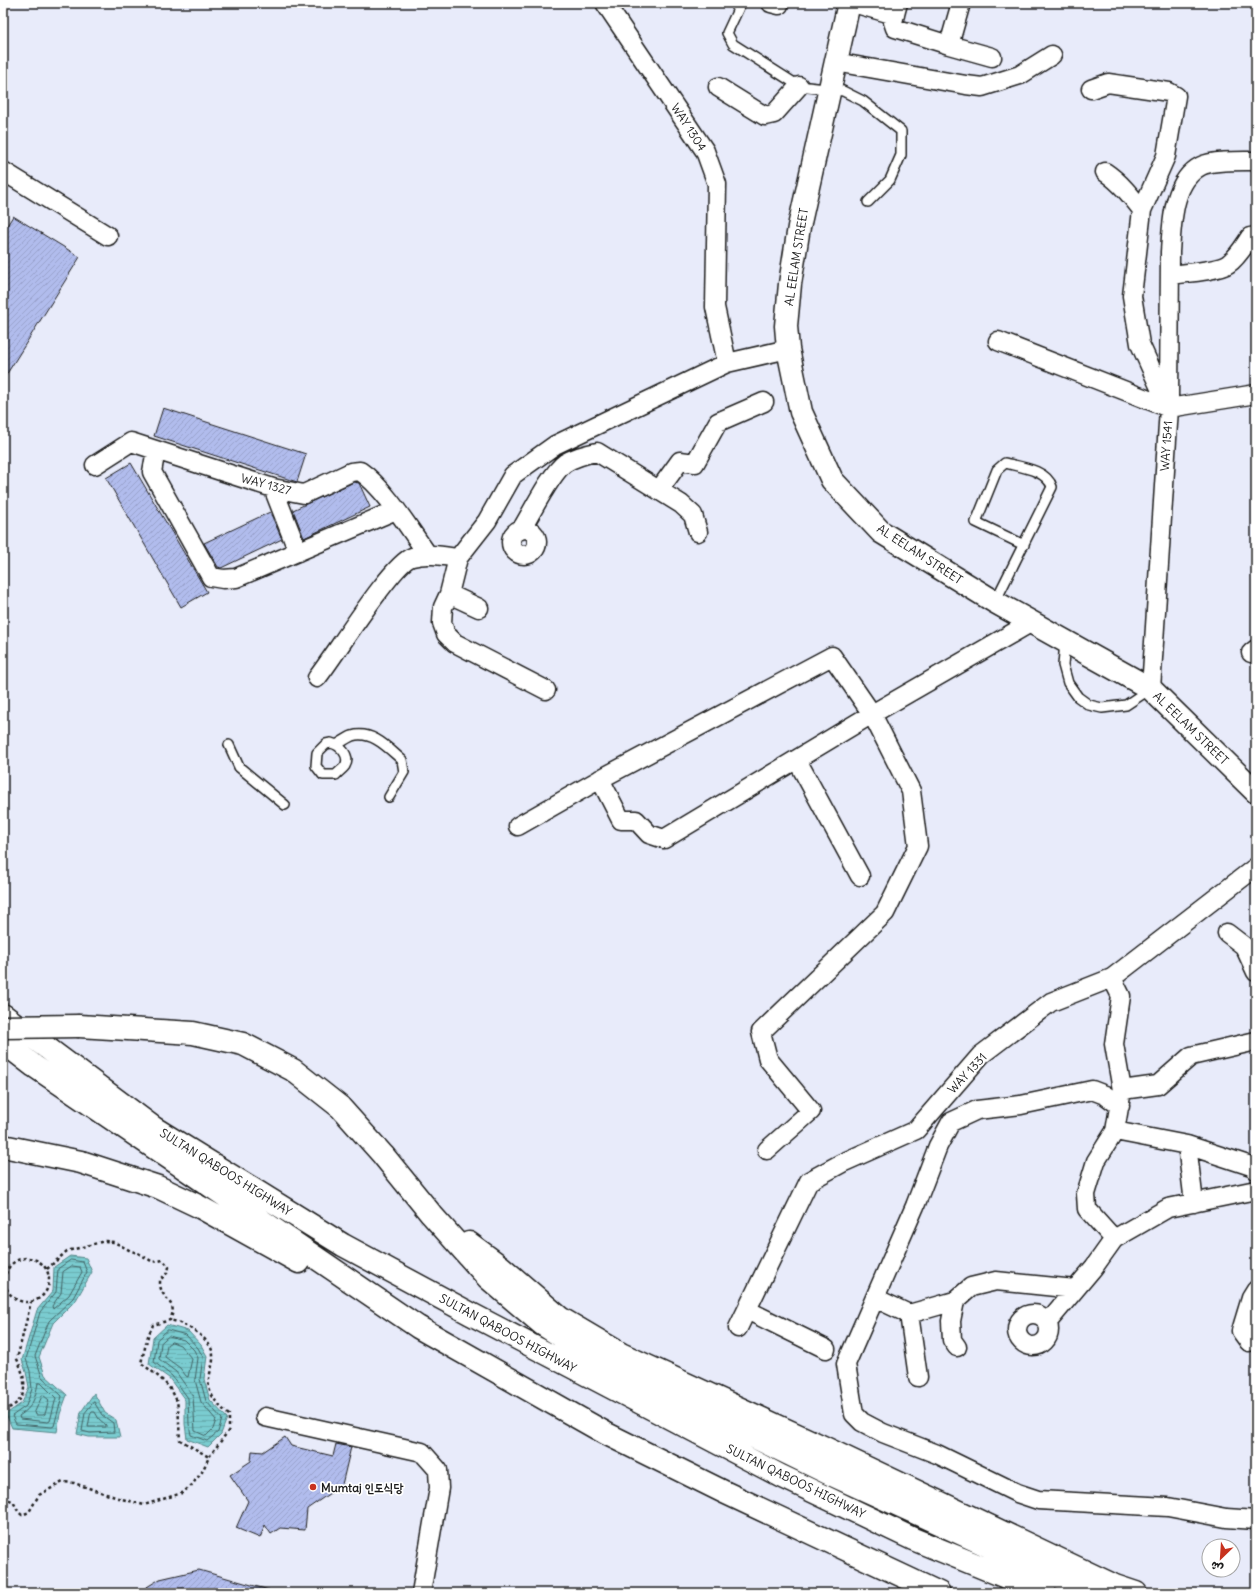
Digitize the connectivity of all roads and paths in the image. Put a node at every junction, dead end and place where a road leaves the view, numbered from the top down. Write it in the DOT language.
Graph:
graph roads {
  1 [pos="605,3"];
  2 [pos="741,3"];
  3 [pos="849,3"];
  4 [pos="853,3"];
  5 [pos="961,3"];
  6 [pos="897,9"];
  7 [pos="949,45"];
  8 [pos="1052,55"];
  9 [pos="992,57"];
  10 [pos="835,62"];
  11 [pos="799,86"];
  12 [pos="718,87"];
  13 [pos="1092,89"];
  14 [pos="830,90"];
  15 [pos="1256,161"];
  16 [pos="3,171"];
  17 [pos="1105,172"];
  18 [pos="868,202"];
  19 [pos="1142,210"];
  20 [pos="108,236"];
  21 [pos="1256,236"];
  22 [pos="1170,275"];
  23 [pos="998,341"];
  24 [pos="788,349"];
  25 [pos="727,364"];
  26 [pos="1256,394"];
  27 [pos="764,402"];
  28 [pos="1169,408"];
  29 [pos="156,450"];
  30 [pos="95,465"];
  31 [pos="273,488"];
  32 [pos="659,490"];
  33 [pos="396,510"];
  34 [pos="520,530"];
  35 [pos="698,532"];
  36 [pos="1024,545"];
  37 [pos="298,552"];
  38 [pos="428,555"];
  39 [pos="458,558"];
  40 [pos="448,594"];
  41 [pos="995,602"];
  42 [pos="479,608"];
  43 [pos="1032,622"];
  44 [pos="1065,641"];
  45 [pos="317,678"];
  46 [pos="1151,689"];
  47 [pos="546,690"];
  48 [pos="872,714"];
  49 [pos="338,744"];
  50 [pos="229,745"];
  51 [pos="797,760"];
  52 [pos="600,779"];
  53 [pos="1256,791"];
  54 [pos="389,797"];
  55 [pos="285,805"];
  56 [pos="518,826"];
  57 [pos="1256,867"];
  58 [pos="860,876"];
  59 [pos="1226,933"];
  60 [pos="1256,972"];
  61 [pos="1112,978"];
  62 [pos="3,1015"];
  63 [pos="3,1026"];
  64 [pos="1256,1041"];
  65 [pos="3,1042"];
  66 [pos="1121,1098"];
  67 [pos="1115,1131"];
  68 [pos="1187,1145"];
  69 [pos="3,1146"];
  70 [pos="768,1150"];
  71 [pos="1256,1170"];
  72 [pos="1256,1190"];
  73 [pos="1194,1203"];
  74 [pos="431,1214"];
  75 [pos="1114,1239"];
  76 [pos="47,1269"];
  77 [pos="1075,1289"];
  78 [pos="1256,1290"];
  79 [pos="875,1298"];
  80 [pos="955,1301"];
  81 [pos="31,1302"];
  82 [pos="747,1310"];
  83 [pos="909,1314"];
  84 [pos="170,1320"];
  85 [pos="1047,1323"];
  86 [pos="418,1327"];
  87 [pos="738,1328"];
  88 [pos="1256,1336"];
  89 [pos="957,1347"];
  90 [pos="826,1349"];
  91 [pos="918,1377"];
  92 [pos="3,1410"];
  93 [pos="265,1417"];
  94 [pos="209,1457"];
  95 [pos="3,1498"];
  96 [pos="1256,1520"];
  97 [pos="421,1593"];
  98 [pos="939,1593"];
  99 [pos="1045,1593"];
  100 [pos="1092,1593"];
  101 [pos="1136,1593"];
  1 -- 25 [label="street, WAY 1304"];
  2 -- 11 [label="lane"];
  3 -- 10 [label="main road, AL EELAM STREET"];
  4 -- 6 [label="street"];
  5 -- 7 [label="street"];
  6 -- 7 [label="street"];
  7 -- 9 [label="street"];
  8 -- 10 [label="street"];
  10 -- 14 [label="main road, AL EELAM STREET"];
  11 -- 12 [label="street"];
  11 -- 14 [label="lane"];
  13 -- 19 [label="street, WAY 1541"];
  14 -- 18 [label="lane"];
  14 -- 24 [label="main road, AL EELAM STREET"];
  15 -- 22 [label="street"];
  16 -- 20 [label="street"];
  17 -- 19 [label="street"];
  19 -- 28 [label="street, WAY 1541"];
  21 -- 22 [label="street"];
  22 -- 28 [label="street"];
  23 -- 28 [label="street"];
  24 -- 25 [label="street"];
  24 -- 41 [label="main road, AL EELAM STREET"];
  25 -- 39 [label="street"];
  26 -- 28 [label="street"];
  27 -- 32 [label="street"];
  28 -- 46 [label="street, WAY 1541"];
  29 -- 30 [label="street, WAY 1327"];
  29 -- 31 [label="street, WAY 1327"];
  29 -- 37 [label="street"];
  31 -- 33 [label="street, WAY 1327"];
  31 -- 37 [label="street"];
  32 -- 34 [label="street"];
  32 -- 35 [label="street"];
  33 -- 37 [label="street"];
  33 -- 38 [label="street, WAY 1327"];
  36 -- 36 [label="lane"];
  36 -- 41 [label="lane"];
  38 -- 39 [label="street"];
  38 -- 45 [label="street"];
  39 -- 40 [label="street"];
  40 -- 42 [label="street"];
  40 -- 47 [label="street"];
  41 -- 43 [label="main road, AL EELAM STREET"];
  43 -- 44 [label="main road, AL EELAM STREET"];
  43 -- 48 [label="street"];
  44 -- 46 [label="main road, AL EELAM STREET"];
  44 -- 46 [label="lane"];
  46 -- 53 [label="main road, AL EELAM STREET"];
  48 -- 51 [label="street"];
  48 -- 52 [label="street"];
  48 -- 70 [label="street"];
  49 -- 54 [label="lane"];
  50 -- 55 [label="lane"];
  51 -- 52 [label="street"];
  51 -- 58 [label="street"];
  52 -- 56 [label="street"];
  57 -- 61 [label="street, WAY 1331"];
  59 -- 60 [label="street"];
  61 -- 66 [label="street"];
  61 -- 82 [label="street, WAY 1331"];
  62 -- 99 [label="main road, SULTAN QABOOS HIGHWAY"];
  63 -- 74 [label="main road, bridge"];
  64 -- 66 [label="street"];
  65 -- 86 [label="main road, SULTAN QABOOS HIGHWAY"];
  66 -- 67 [label="street"];
  66 -- 79 [label="street"];
  67 -- 68 [label="street"];
  67 -- 75 [label="street"];
  68 -- 71 [label="street"];
  68 -- 73 [label="street"];
  69 -- 86 [label="main road"];
  72 -- 73 [label="street"];
  73 -- 75 [label="street"];
  74 -- 100 [label="main road"];
  74 -- 101 [label="main road"];
  75 -- 77 [label="street"];
  76 -- 81 [label="path"];
  76 -- 81 [label="path"];
  76 -- 84 [label="path"];
  77 -- 80 [label="street"];
  77 -- 85 [label="street"];
  78 -- 88 [label="street"];
  79 -- 83 [label="street"];
  79 -- 96 [label="street"];
  80 -- 83 [label="street"];
  80 -- 89 [label="street"];
  81 -- 92 [label="path"];
  82 -- 87 [label="street, WAY 1331"];
  82 -- 90 [label="street"];
  83 -- 91 [label="street"];
  84 -- 94 [label="path"];
  84 -- 94 [label="path"];
  86 -- 98 [label="main road, SULTAN QABOOS HIGHWAY"];
  93 -- 97 [label="street"];
  94 -- 95 [label="path"];
}
